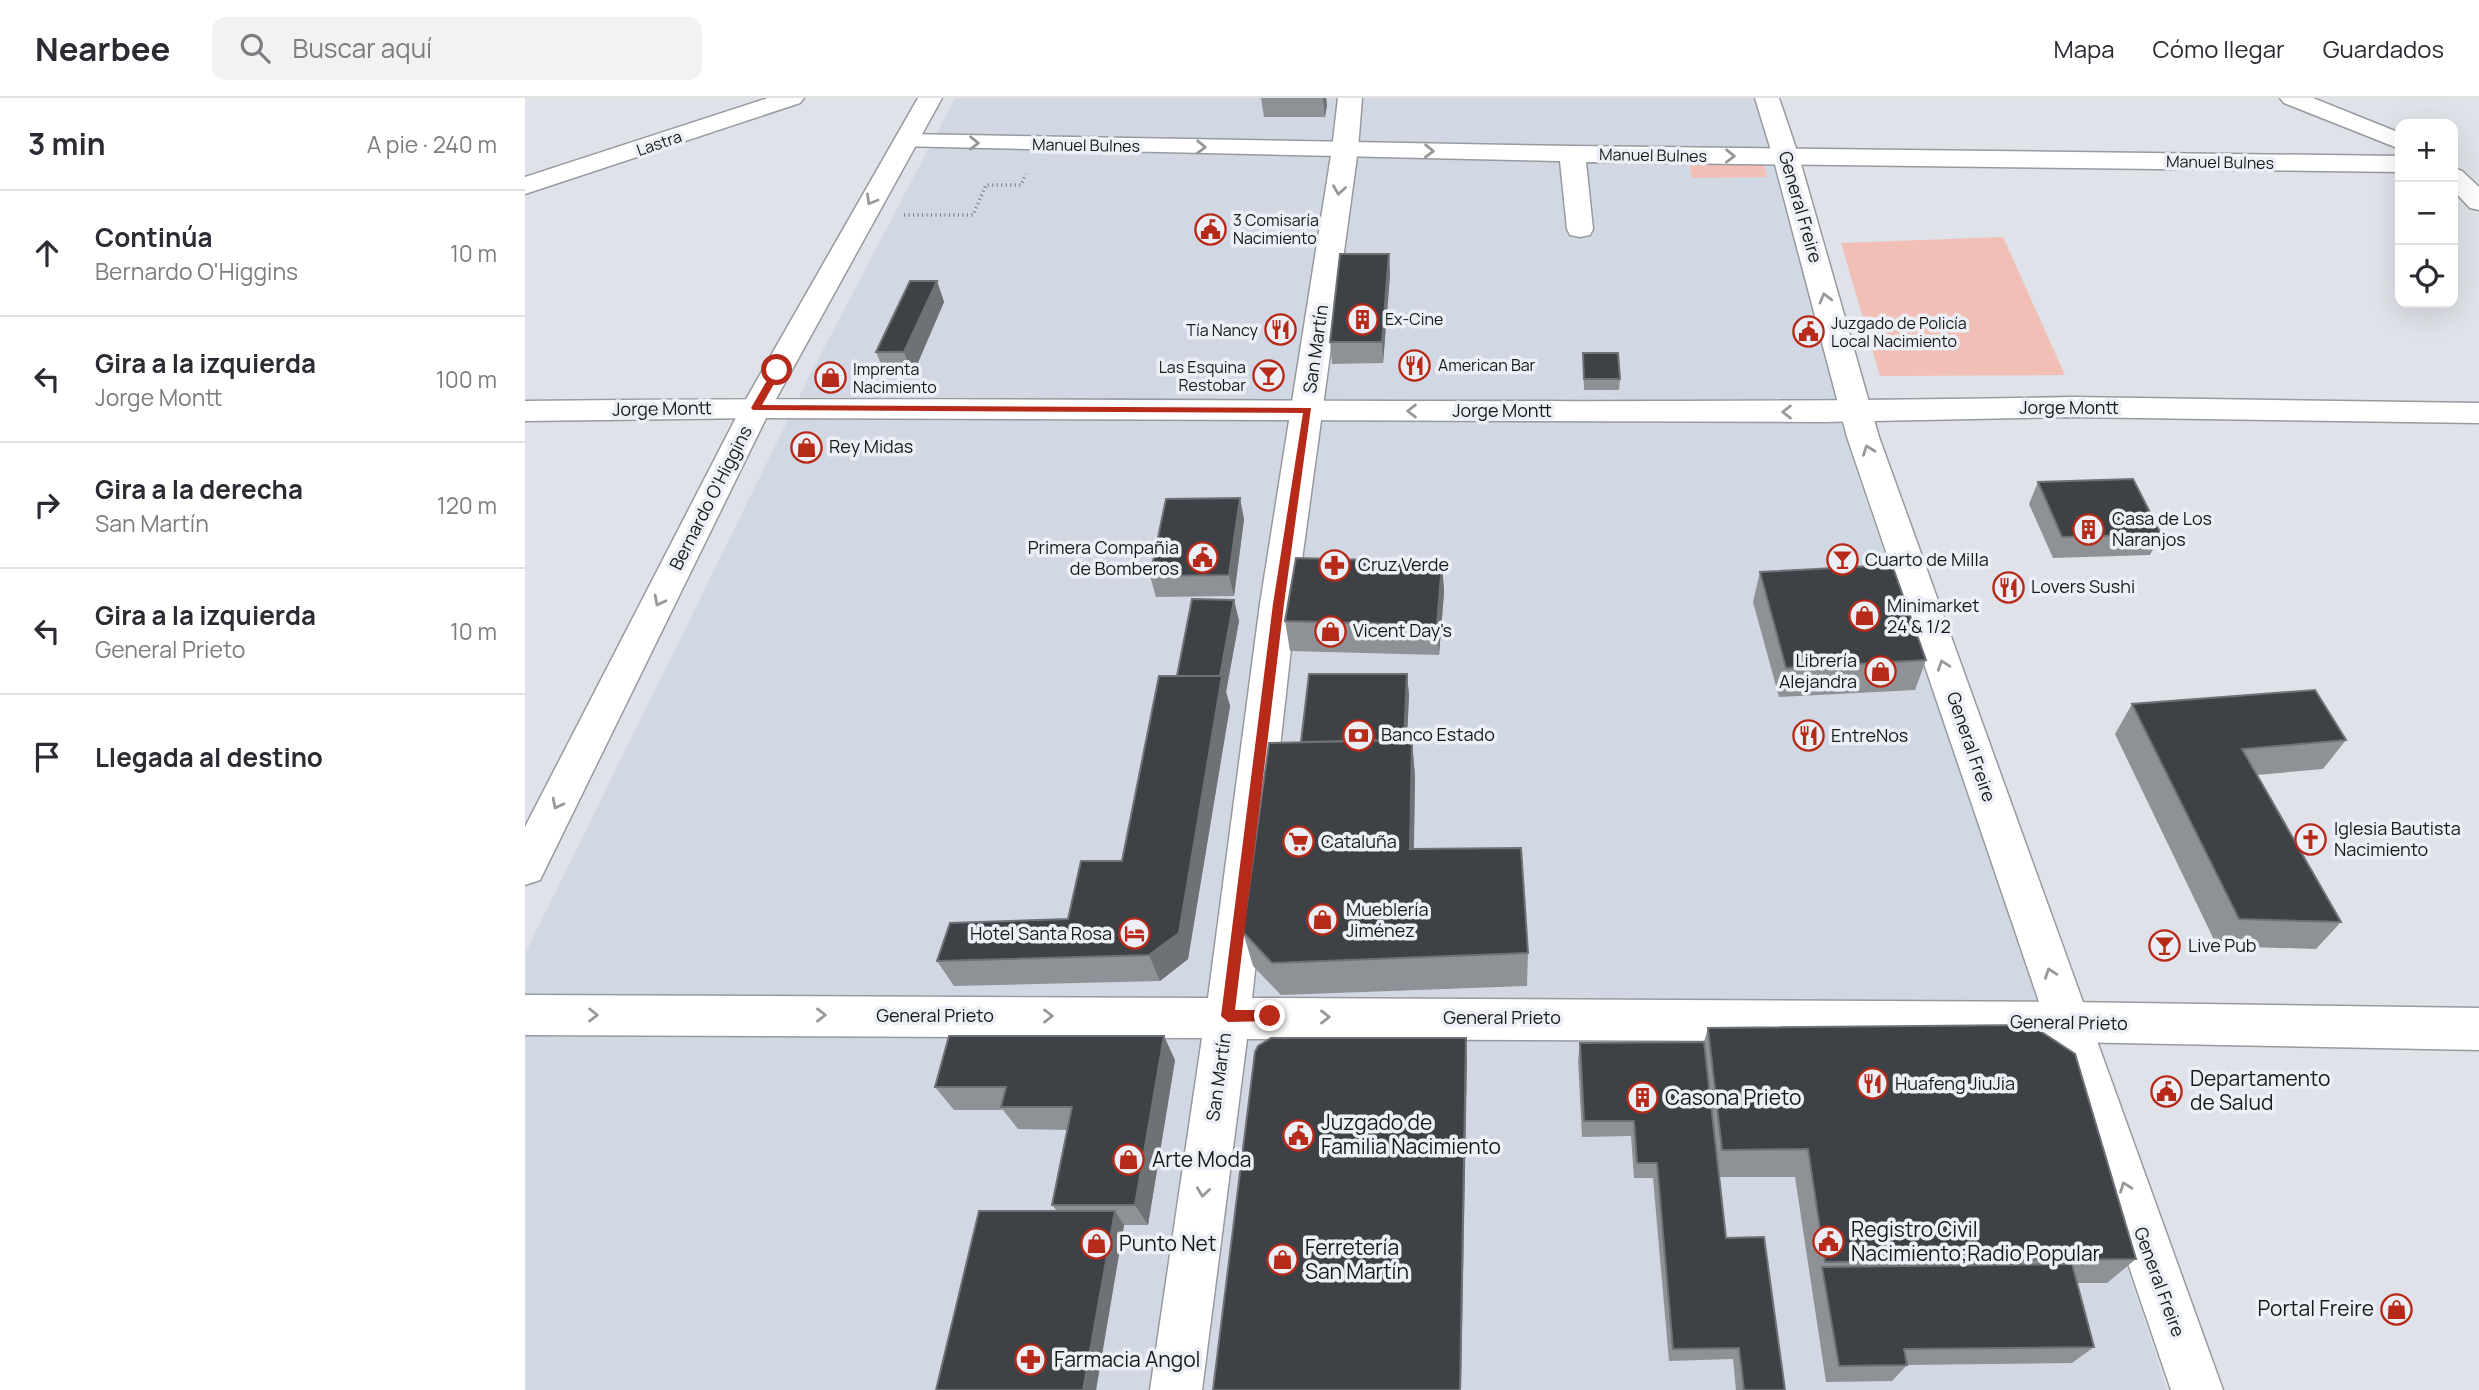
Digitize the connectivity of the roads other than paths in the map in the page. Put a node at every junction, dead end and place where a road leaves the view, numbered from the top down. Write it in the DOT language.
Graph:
graph roads {
  1 [pos="792,98"];
  2 [pos="930,98"];
  3 [pos="1350,98"];
  4 [pos="1767,98"];
  5 [pos="2292,98"];
  6 [pos="2395,140"];
  7 [pos="906,141"];
  8 [pos="1345,149"];
  9 [pos="1572,154"];
  10 [pos="1786,157"];
  11 [pos="2395,164"];
  12 [pos="2458,182"];
  13 [pos="525,186"];
  14 [pos="2479,202"];
  15 [pos="1580,229"];
  16 [pos="756,408"];
  17 [pos="1308,410"];
  18 [pos="525,411"];
  19 [pos="1855,412"];
  20 [pos="2479,413"];
  21 [pos="525,868"];
  22 [pos="525,1015"];
  23 [pos="1228,1016"];
  24 [pos="2067,1022"];
  25 [pos="2479,1029"];
  26 [pos="1176,1390"];
  27 [pos="2197,1390"];
  1 -- 13 [label="street, Lastra"];
  2 -- 7 [label="street, Bernardo O'Higgins"];
  3 -- 8 [label="street, San Martín"];
  4 -- 10 [label="street, General Freire"];
  5 -- 6 [label="street"];
  7 -- 8 [label="street, Manuel Bulnes, one-way"];
  7 -- 16 [label="street, Bernardo O'Higgins, one-way"];
  8 -- 9 [label="street, Manuel Bulnes, one-way"];
  8 -- 17 [label="street, San Martín, one-way"];
  9 -- 10 [label="street, Manuel Bulnes, one-way"];
  9 -- 15 [label="street"];
  10 -- 11 [label="street, Manuel Bulnes"];
  19 -- 10 [label="street, General Freire, one-way"];
  12 -- 14 [label="street"];
  16 -- 17 [label="street, Jorge Montt"];
  16 -- 18 [label="street, Jorge Montt"];
  16 -- 21 [label="street, Bernardo O'Higgins, one-way"];
  19 -- 17 [label="street, Jorge Montt, one-way"];
  17 -- 23 [label="street, San Martín"];
  19 -- 20 [label="street, Jorge Montt"];
  24 -- 19 [label="street, General Freire, one-way"];
  22 -- 23 [label="street, General Prieto, one-way"];
  23 -- 24 [label="street, General Prieto, one-way"];
  23 -- 26 [label="street, San Martín, one-way"];
  24 -- 25 [label="street, General Prieto"];
  27 -- 24 [label="street, General Freire, one-way"];
}
